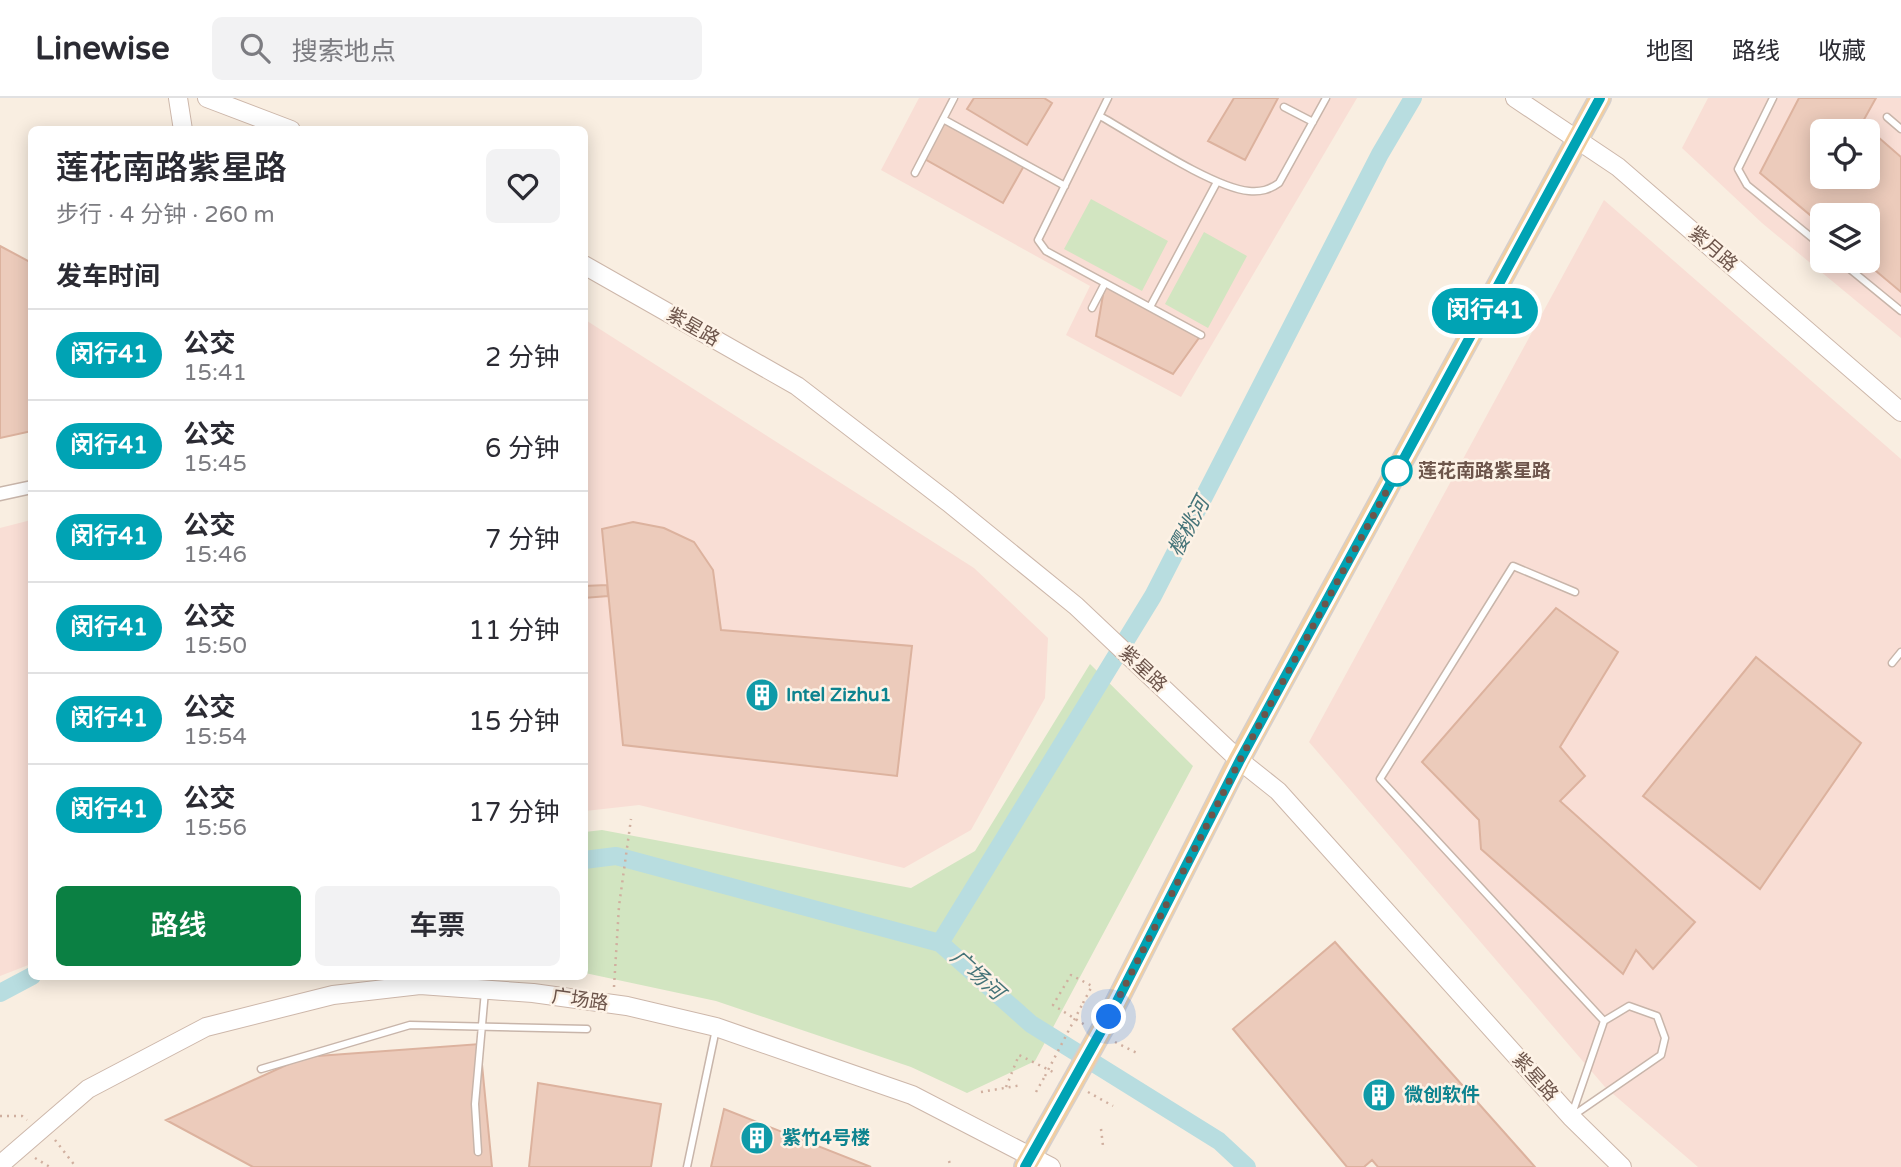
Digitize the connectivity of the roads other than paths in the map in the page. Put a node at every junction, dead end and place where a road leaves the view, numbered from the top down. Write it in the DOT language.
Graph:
graph roads {
  1 [pos="178,98"];
  2 [pos="207,98"];
  3 [pos="954,98"];
  4 [pos="1108,98"];
  5 [pos="1326,98"];
  6 [pos="1515,98"];
  7 [pos="1600,98"];
  8 [pos="1773,98"];
  9 [pos="1284,107"];
  10 [pos="1100,116"];
  11 [pos="1887,117"];
  12 [pos="943,119"];
  13 [pos="1313,121"];
  14 [pos="182,126"];
  15 [pos="280,126"];
  16 [pos="1901,129"];
  17 [pos="1577,142"];
  18 [pos="915,173"];
  19 [pos="1217,182"];
  20 [pos="1065,186"];
  21 [pos="1810,236"];
  22 [pos="588,267"];
  23 [pos="1855,273"];
  24 [pos="1105,283"];
  25 [pos="1150,307"];
  26 [pos="1091,308"];
  27 [pos="1901,311"];
  28 [pos="1201,335"];
  29 [pos="1901,411"];
  30 [pos="28,487"];
  31 [pos="0,494"];
  32 [pos="1575,592"];
  33 [pos="1901,652"];
  34 [pos="1892,663"];
  35 [pos="1240,760"];
  36 [pos="377,982"];
  37 [pos="485,990"];
  38 [pos="1604,1021"];
  39 [pos="482,1026"];
  40 [pos="716,1027"];
  41 [pos="587,1029"];
  42 [pos="261,1069"];
  43 [pos="1571,1117"];
  44 [pos="478,1152"];
  45 [pos="1028,1161"];
  46 [pos="0,1165"];
  47 [pos="687,1167"];
  48 [pos="1051,1167"];
  49 [pos="1622,1167"];
  1 -- 14 [label="street"];
  2 -- 15 [label="street"];
  3 -- 12 [label="lane"];
  4 -- 10 [label="lane"];
  5 -- 13 [label="lane"];
  6 -- 17 [label="street, 紫月路"];
  7 -- 17 [label="main road"];
  8 -- 21 [label="lane"];
  9 -- 13 [label="lane"];
  10 -- 19 [label="lane"];
  10 -- 20 [label="lane"];
  11 -- 16 [label="lane"];
  12 -- 18 [label="lane"];
  12 -- 20 [label="lane"];
  13 -- 19 [label="lane"];
  17 -- 29 [label="street, 紫月路"];
  17 -- 35 [label="main road"];
  19 -- 25 [label="lane"];
  20 -- 24 [label="lane"];
  22 -- 35 [label="street, 紫星路"];
  23 -- 27 [label="lane"];
  24 -- 25 [label="lane"];
  24 -- 26 [label="lane"];
  25 -- 28 [label="lane"];
  30 -- 31 [label="street"];
  32 -- 38 [label="lane"];
  33 -- 34 [label="lane"];
  35 -- 43 [label="street, 紫星路"];
  35 -- 45 [label="main road, bridge"];
  36 -- 37 [label="street, 广场路"];
  36 -- 46 [label="street, 广场路"];
  37 -- 39 [label="lane"];
  37 -- 40 [label="street, 广场路"];
  38 -- 43 [label="lane"];
  38 -- 43 [label="lane"];
  39 -- 41 [label="lane"];
  39 -- 42 [label="lane"];
  39 -- 44 [label="lane"];
  40 -- 45 [label="street, 广场路"];
  40 -- 47 [label="lane"];
  43 -- 49 [label="street, 紫星路"];
  45 -- 48 [label="street, 广场路"];
}
